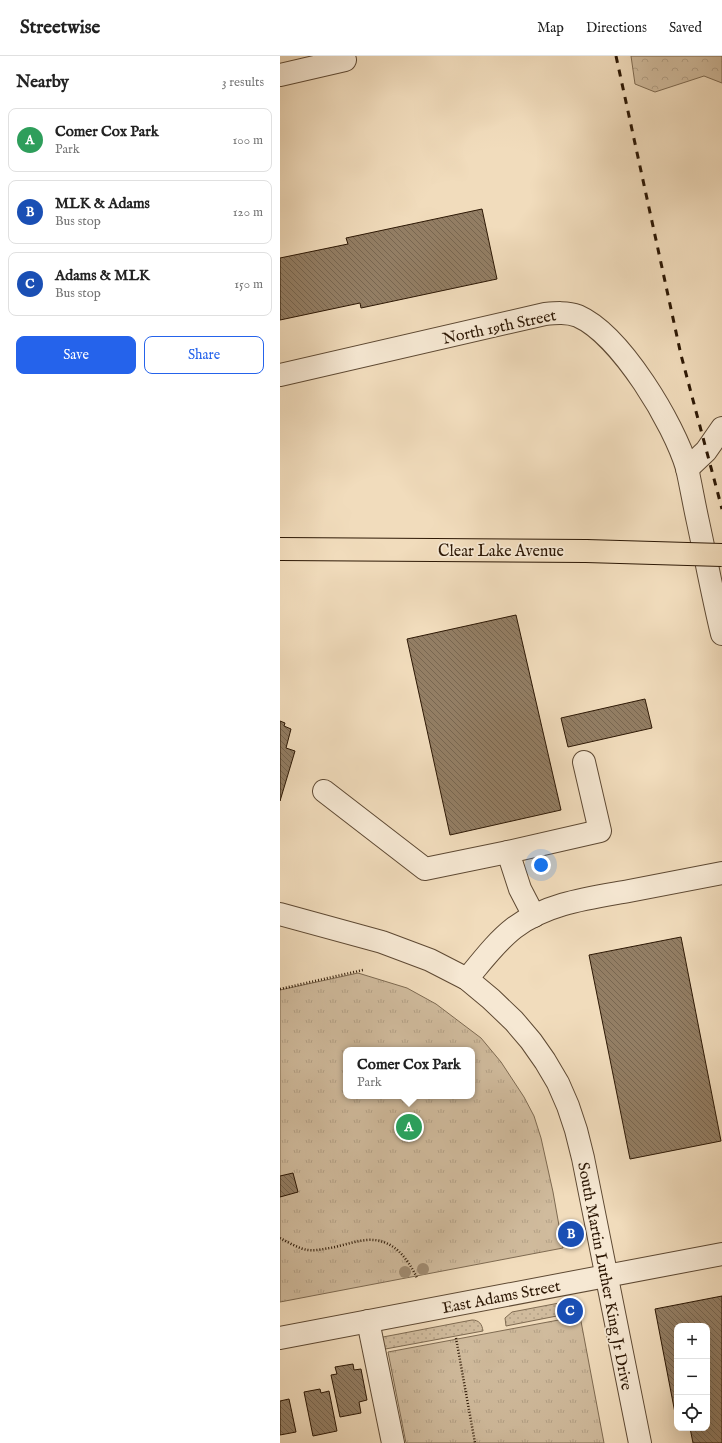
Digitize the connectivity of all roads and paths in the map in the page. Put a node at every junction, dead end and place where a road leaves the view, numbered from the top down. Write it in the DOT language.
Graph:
graph roads {
  1 [pos="346,60"];
  2 [pos="280,75"];
  3 [pos="280,375"];
  4 [pos="722,428"];
  5 [pos="687,469"];
  6 [pos="280,549"];
  7 [pos="722,555"];
  8 [pos="722,634"];
  9 [pos="584,762"];
  10 [pos="324,791"];
  11 [pos="508,852"];
  12 [pos="722,874"];
  13 [pos="280,914"];
  14 [pos="534,916"];
  15 [pos="363,970"];
  16 [pos="467,979"];
  17 [pos="280,989"];
  18 [pos="280,1238"];
  19 [pos="722,1254"];
  20 [pos="607,1276"];
  21 [pos="417,1278"];
  22 [pos="368,1322"];
  23 [pos="280,1338"];
  24 [pos="456,1338"];
  25 [pos="393,1443"];
  26 [pos="475,1443"];
  27 [pos="640,1443"];
  1 -- 2 [label="street"];
  3 -- 5 [label="street, North 19th Street"];
  4 -- 5 [label="street"];
  5 -- 8 [label="street, North 19th Street"];
  6 -- 7 [label="main road, Clear Lake Avenue, bridge"];
  9 -- 11 [label="street"];
  10 -- 11 [label="street"];
  11 -- 14 [label="street"];
  12 -- 14 [label="street"];
  13 -- 16 [label="street, South Martin Luther King Jr Drive"];
  14 -- 16 [label="street"];
  15 -- 17 [label="path"];
  16 -- 20 [label="street, South Martin Luther King Jr Drive"];
  18 -- 21 [label="path"];
  19 -- 20 [label="street, East Adams Street"];
  20 -- 22 [label="street, East Adams Street"];
  20 -- 27 [label="street, South Martin Luther King Jr Drive"];
  22 -- 23 [label="street, East Adams Street"];
  22 -- 25 [label="street"];
  24 -- 26 [label="path"];
}
